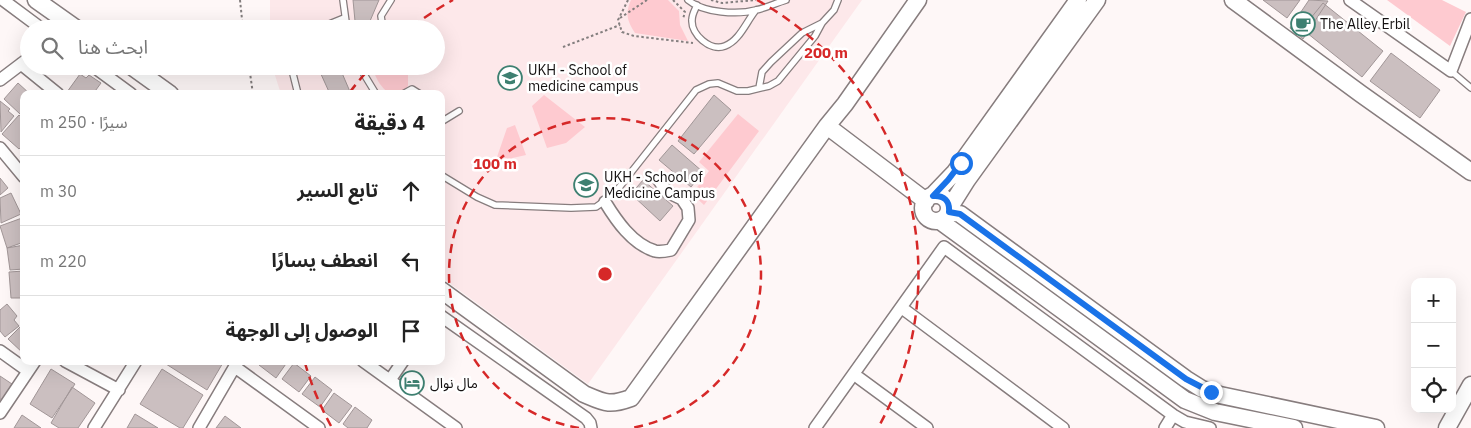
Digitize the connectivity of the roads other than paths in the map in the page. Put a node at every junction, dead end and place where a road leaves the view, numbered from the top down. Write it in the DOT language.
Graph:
graph roads {
  1 [pos="3,0"];
  2 [pos="36,0"];
  3 [pos="343,0"];
  4 [pos="391,0"];
  5 [pos="688,0"];
  6 [pos="786,0"];
  7 [pos="838,0"];
  8 [pos="918,0"];
  9 [pos="1078,0"];
  10 [pos="1097,0"];
  11 [pos="1233,0"];
  12 [pos="1350,0"];
  13 [pos="697,5"];
  14 [pos="756,10"];
  15 [pos="344,18"];
  16 [pos="1471,19"];
  17 [pos="30,20"];
  18 [pos="64,20"];
  19 [pos="339,20"];
  20 [pos="382,20"];
  21 [pos="822,23"];
  22 [pos="20,65"];
  23 [pos="1451,71"];
  24 [pos="39,75"];
  25 [pos="106,75"];
  26 [pos="144,75"];
  27 [pos="293,75"];
  28 [pos="364,75"];
  29 [pos="0,80"];
  30 [pos="1461,80"];
  31 [pos="1471,80"];
  32 [pos="759,88"];
  33 [pos="1471,88"];
  34 [pos="54,90"];
  35 [pos="126,90"];
  36 [pos="164,90"];
  37 [pos="297,90"];
  38 [pos="374,90"];
  39 [pos="459,111"];
  40 [pos="445,120"];
  41 [pos="827,126"];
  42 [pos="0,148"];
  43 [pos="20,171"];
  44 [pos="1471,172"];
  45 [pos="445,177"];
  46 [pos="658,179"];
  47 [pos="929,198"];
  48 [pos="605,202"];
  49 [pos="946,213"];
  50 [pos="445,293"];
  51 [pos="906,311"];
  52 [pos="445,319"];
  53 [pos="0,351"];
  54 [pos="20,360"];
  55 [pos="72,365"];
  56 [pos="134,365"];
  57 [pos="235,365"];
  58 [pos="237,365"];
  59 [pos="369,365"];
  60 [pos="400,365"];
  61 [pos="32,366"];
  62 [pos="859,378"];
  63 [pos="390,380"];
  64 [pos="1471,385"];
  65 [pos="119,390"];
  66 [pos="0,413"];
  67 [pos="1173,415"];
  68 [pos="94,428"];
  69 [pos="199,428"];
  70 [pos="319,428"];
  71 [pos="456,428"];
  72 [pos="591,428"];
  73 [pos="815,428"];
  74 [pos="927,428"];
  75 [pos="1063,428"];
  76 [pos="1165,428"];
  77 [pos="1210,428"];
  78 [pos="1294,428"];
  79 [pos="1376,428"];
  80 [pos="1447,428"];
  1 -- 17 [label="street"];
  2 -- 18 [label="street"];
  3 -- 15 [label="lane"];
  4 -- 20 [label="lane"];
  5 -- 13 [label="lane"];
  6 -- 14 [label="lane"];
  7 -- 21 [label="lane"];
  8 -- 41 [label="street"];
  9 -- 47 [label="street"];
  10 -- 49 [label="street"];
  11 -- 44 [label="street"];
  12 -- 23 [label="street"];
  13 -- 14 [label="lane"];
  13 -- 14 [label="lane"];
  15 -- 19 [label="lane"];
  16 -- 23 [label="street"];
  21 -- 32 [label="lane"];
  21 -- 32 [label="lane"];
  22 -- 29 [label="street"];
  23 -- 30 [label="lane"];
  24 -- 34 [label="street"];
  25 -- 35 [label="street"];
  26 -- 36 [label="street"];
  27 -- 37 [label="lane"];
  28 -- 38 [label="lane"];
  30 -- 31 [label="lane"];
  30 -- 33 [label="lane"];
  32 -- 48 [label="lane"];
  39 -- 40 [label="lane"];
  41 -- 47 [label="street"];
  41 -- 50 [label="street"];
  42 -- 43 [label="street"];
  45 -- 48 [label="lane"];
  46 -- 48 [label="street"];
  47 -- 49 [label="street"];
  47 -- 49 [label="street"];
  49 -- 78 [label="street"];
  49 -- 79 [label="street"];
  51 -- 75 [label="street"];
  52 -- 72 [label="street"];
  53 -- 54 [label="street"];
  55 -- 65 [label="street"];
  56 -- 65 [label="street"];
  57 -- 69 [label="street"];
  58 -- 70 [label="street"];
  59 -- 63 [label="street"];
  60 -- 63 [label="street"];
  61 -- 66 [label="street"];
  62 -- 74 [label="street"];
  63 -- 71 [label="street"];
  64 -- 80 [label="street"];
  65 -- 68 [label="street"];
  67 -- 73 [label="street"];
  67 -- 76 [label="street"];
  67 -- 77 [label="street"];
}
